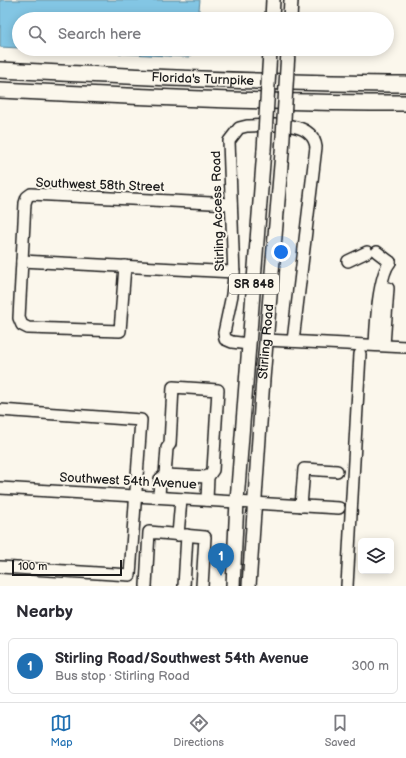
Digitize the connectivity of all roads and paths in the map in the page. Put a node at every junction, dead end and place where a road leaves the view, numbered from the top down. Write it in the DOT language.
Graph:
graph roads {
  1 [pos="273,0"];
  2 [pos="291,0"];
  3 [pos="272,12"];
  4 [pos="290,12"];
  5 [pos="270,56"];
  6 [pos="288,56"];
  7 [pos="0,70"];
  8 [pos="406,84"];
  9 [pos="0,90"];
  10 [pos="406,103"];
  11 [pos="231,204"];
  12 [pos="22,261"];
  13 [pos="348,262"];
  14 [pos="125,266"];
  15 [pos="234,272"];
  16 [pos="266,340"];
  17 [pos="293,341"];
  18 [pos="249,344"];
  19 [pos="380,345"];
  20 [pos="404,346"];
  21 [pos="360,354"];
  22 [pos="0,410"];
  23 [pos="337,471"];
  24 [pos="165,475"];
  25 [pos="208,477"];
  26 [pos="0,488"];
  27 [pos="135,496"];
  28 [pos="159,497"];
  29 [pos="181,499"];
  30 [pos="207,500"];
  31 [pos="237,501"];
  32 [pos="254,502"];
  33 [pos="301,506"];
  34 [pos="339,508"];
  35 [pos="182,535"];
  36 [pos="0,567"];
  37 [pos="146,586"];
  38 [pos="184,586"];
  39 [pos="202,586"];
  40 [pos="233,586"];
  41 [pos="250,586"];
  42 [pos="346,586"];
  1 -- 3 [label="main road"];
  2 -- 4 [label="main road"];
  5 -- 18 [label="main road, Stirling Road / SR 848, bridge"];
  6 -- 16 [label="main road, Stirling Road / SR 848, bridge"];
  7 -- 8 [label="highway, Florida's Turnpike"];
  9 -- 10 [label="highway, Florida's Turnpike"];
  11 -- 12 [label="street, Southwest 58th Street"];
  11 -- 15 [label="street, Stirling Access Road"];
  11 -- 17 [label="street, Stirling Access Road"];
  12 -- 14 [label="street"];
  12 -- 14 [label="street, Southwest 58th Street"];
  13 -- 19 [label="street"];
  14 -- 15 [label="street"];
  15 -- 18 [label="street, Stirling Access Road"];
  16 -- 17 [label="street"];
  16 -- 32 [label="main road, Stirling Road / SR 848"];
  17 -- 19 [label="street"];
  18 -- 31 [label="main road, Stirling Road / SR 848"];
  19 -- 20 [label="street"];
  21 -- 42 [label="street"];
  22 -- 27 [label="street"];
  23 -- 33 [label="street"];
  24 -- 25 [label="street"];
  24 -- 25 [label="street"];
  24 -- 28 [label="street"];
  25 -- 30 [label="street"];
  26 -- 27 [label="street, Southwest 54th Avenue"];
  27 -- 28 [label="street, Southwest 54th Avenue"];
  27 -- 36 [label="street"];
  28 -- 29 [label="street, Southwest 54th Avenue"];
  29 -- 30 [label="street, Southwest 54th Avenue"];
  29 -- 35 [label="street"];
  30 -- 31 [label="street, Southwest 54th Avenue"];
  31 -- 32 [label="street, Southwest 54th Avenue"];
  31 -- 40 [label="main road, Stirling Road / SR 848"];
  32 -- 33 [label="street, Southwest 54th Avenue"];
  32 -- 41 [label="main road, Stirling Road / SR 848"];
  33 -- 34 [label="street, Southwest 54th Avenue"];
  35 -- 37 [label="street"];
  35 -- 38 [label="street"];
  35 -- 39 [label="street"];
}
